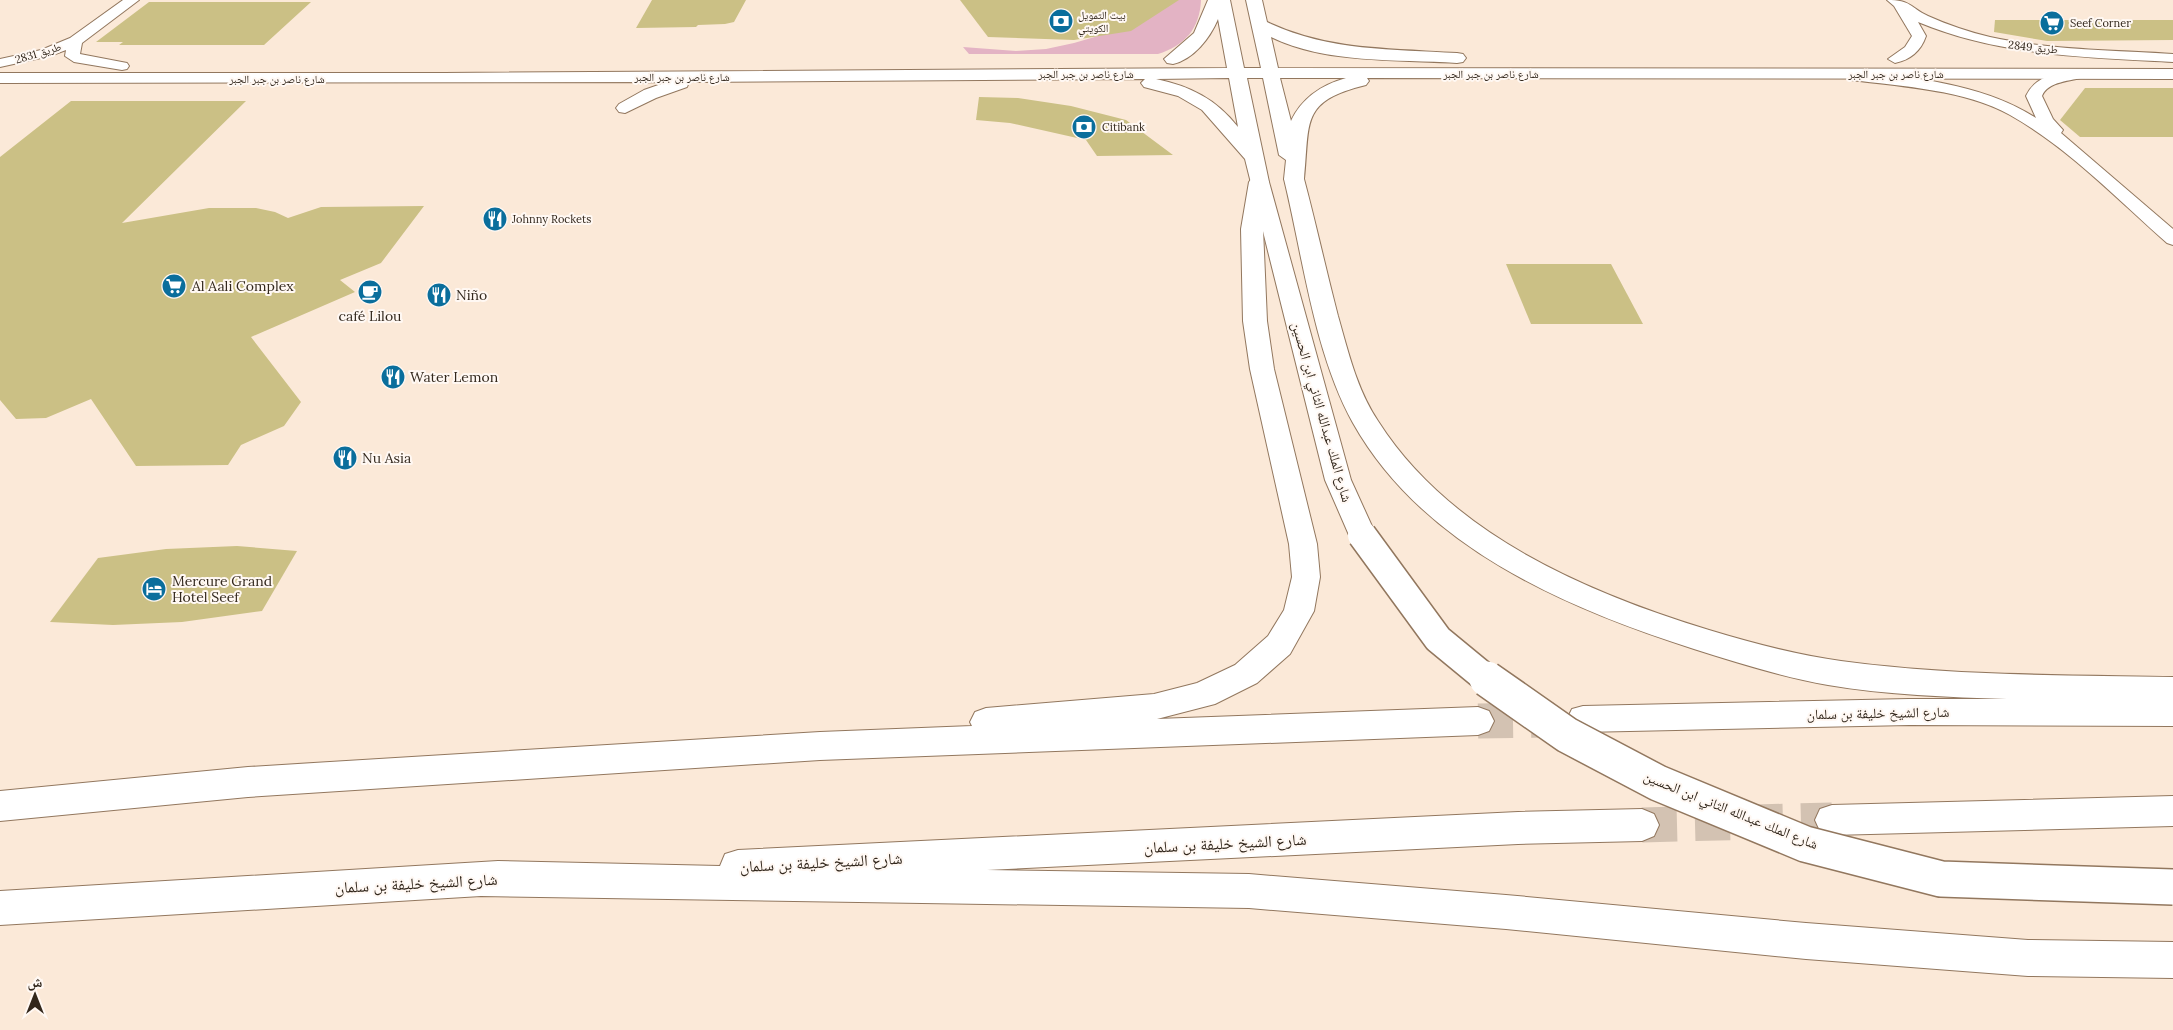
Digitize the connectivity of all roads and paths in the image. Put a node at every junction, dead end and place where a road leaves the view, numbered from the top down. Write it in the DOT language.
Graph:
graph roads {
  1 [pos="132,0"];
  2 [pos="1216,0"];
  3 [pos="1222,0"];
  4 [pos="1254,0"];
  5 [pos="1897,2"];
  6 [pos="1260,25"];
  7 [pos="75,41"];
  8 [pos="1173,59"];
  9 [pos="1895,59"];
  10 [pos="2173,59"];
  11 [pos="1486,60"];
  12 [pos="0,63"];
  13 [pos="122,66"];
  14 [pos="1235,66"];
  15 [pos="1270,66"];
  16 [pos="0,67"];
  17 [pos="1030,74"];
  18 [pos="1427,74"];
  19 [pos="1848,74"];
  20 [pos="2080,74"];
  21 [pos="2173,74"];
  22 [pos="709,77"];
  23 [pos="0,78"];
  24 [pos="552,78"];
  25 [pos="606,94"];
  26 [pos="625,108"];
  27 [pos="2063,142"];
  28 [pos="1256,170"];
  29 [pos="1294,179"];
  30 [pos="2173,239"];
  31 [pos="2173,690"];
  32 [pos="2173,713"];
  33 [pos="1582,719"];
  34 [pos="1478,721"];
  35 [pos="820,746"];
  36 [pos="248,782"];
  37 [pos="0,794"];
  38 [pos="0,806"];
  39 [pos="2173,811"];
  40 [pos="1832,820"];
  41 [pos="1642,825"];
  42 [pos="479,879"];
  43 [pos="2173,887"];
  44 [pos="0,908"];
  45 [pos="2173,960"];
  1 -- 7 [label="street, طريق 2831"];
  2 -- 8 [label="main road"];
  3 -- 14 [label="main road, شارع الملك عبدالله الثاني ابن الحسين"];
  4 -- 6 [label="main road"];
  5 -- 9 [label="street, طريق 2849"];
  5 -- 10 [label="street, طريق 2849"];
  6 -- 11 [label="main road"];
  6 -- 15 [label="main road"];
  7 -- 12 [label="street, طريق 2831"];
  7 -- 13 [label="street, طريق 2831"];
  8 -- 13 [label="main road, شارع ناصر بن جبر الجبر"];
  8 -- 14 [label="main road, شارع ناصر بن جبر الجبر"];
  9 -- 10 [label="main road, شارع ناصر بن جبر الجبر"];
  9 -- 11 [label="main road, شارع ناصر بن جبر الجبر"];
  11 -- 15 [label="main road, شارع ناصر بن جبر الجبر"];
  13 -- 16 [label="main road, شارع ناصر بن جبر الجبر"];
  14 -- 15 [label="main road, شارع ناصر بن جبر الجبر"];
  14 -- 17 [label="main road, شارع ناصر بن جبر الجبر"];
  14 -- 28 [label="main road, شارع الملك عبدالله الثاني ابن الحسين"];
  15 -- 18 [label="main road, شارع ناصر بن جبر الجبر"];
  15 -- 29 [label="main road"];
  17 -- 22 [label="main road, شارع ناصر بن جبر الجبر"];
  17 -- 28 [label="main road"];
  18 -- 19 [label="main road, شارع ناصر بن جبر الجبر"];
  18 -- 29 [label="main road"];
  19 -- 20 [label="main road, شارع ناصر بن جبر الجبر"];
  19 -- 27 [label="street"];
  20 -- 21 [label="main road, شارع ناصر بن جبر الجبر"];
  20 -- 27 [label="street"];
  22 -- 24 [label="main road, شارع ناصر بن جبر الجبر"];
  22 -- 26 [label="main road"];
  23 -- 24 [label="main road, شارع ناصر بن جبر الجبر"];
  24 -- 25 [label="main road"];
  27 -- 30 [label="street"];
  28 -- 35 [label="main road"];
  28 -- 43 [label="main road, شارع الملك عبدالله الثاني ابن الحسين, bridge"];
  29 -- 31 [label="main road"];
  32 -- 33 [label="main road, شارع الشيخ خليفة بن سلمان"];
  34 -- 35 [label="main road"];
  35 -- 36 [label="main road"];
  36 -- 37 [label="main road"];
  36 -- 38 [label="main road"];
  39 -- 40 [label="main road"];
  41 -- 42 [label="main road, شارع الشيخ خليفة بن سلمان"];
  42 -- 44 [label="main road, شارع الشيخ خليفة بن سلمان"];
  42 -- 45 [label="main road"];
}
